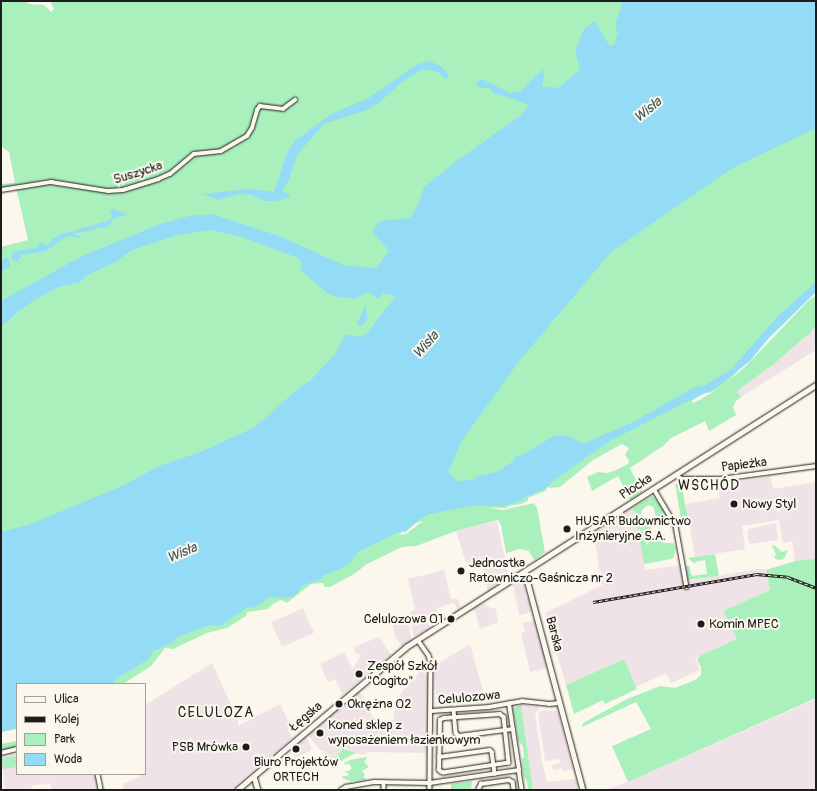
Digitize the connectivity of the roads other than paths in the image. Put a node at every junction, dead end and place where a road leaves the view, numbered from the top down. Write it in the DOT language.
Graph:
graph roads {
  1 [pos="295,100"];
  2 [pos="1,190"];
  3 [pos="816,386"];
  4 [pos="816,466"];
  5 [pos="676,475"];
  6 [pos="654,489"];
  7 [pos="525,572"];
  8 [pos="686,587"];
  9 [pos="418,640"];
  10 [pos="389,661"];
  11 [pos="560,703"];
  12 [pos="509,704"];
  13 [pos="454,710"];
  14 [pos="432,711"];
  15 [pos="454,718"];
  16 [pos="513,729"];
  17 [pos="506,730"];
  18 [pos="16,749"];
  19 [pos="1,753"];
  20 [pos="430,757"];
  21 [pos="439,757"];
  22 [pos="494,766"];
  23 [pos="519,770"];
  24 [pos="495,774"];
  25 [pos="98,775"];
  26 [pos="254,776"];
  27 [pos="480,776"];
  28 [pos="384,782"];
  29 [pos="430,783"];
  30 [pos="481,784"];
  31 [pos="102,790"];
  32 [pos="237,790"];
  33 [pos="258,790"];
  34 [pos="341,790"];
  35 [pos="384,790"];
  36 [pos="430,790"];
  37 [pos="478,790"];
  38 [pos="514,790"];
  39 [pos="521,790"];
  40 [pos="583,790"];
  1 -- 2 [label="street, Suszycka"];
  3 -- 5 [label="street, Płocka"];
  4 -- 5 [label="street, Papieżka"];
  5 -- 6 [label="street, Płocka"];
  6 -- 7 [label="street, Płocka"];
  6 -- 8 [label="street"];
  7 -- 9 [label="street, Płocka"];
  7 -- 11 [label="street, Barska"];
  9 -- 10 [label="street, Płocka"];
  9 -- 14 [label="street, Celulozowa"];
  10 -- 26 [label="street, Łęgska"];
  11 -- 12 [label="street"];
  11 -- 40 [label="street, Barska"];
  12 -- 13 [label="street, Celulozowa"];
  12 -- 16 [label="street"];
  13 -- 14 [label="street, Celulozowa"];
  13 -- 15 [label="street"];
  14 -- 20 [label="street, Celulozowa"];
  15 -- 17 [label="street"];
  15 -- 17 [label="street"];
  15 -- 21 [label="street"];
  16 -- 17 [label="street"];
  16 -- 23 [label="street"];
  17 -- 22 [label="street"];
  18 -- 19 [label="street"];
  20 -- 21 [label="street"];
  20 -- 29 [label="street, Celulozowa"];
  21 -- 22 [label="street"];
  21 -- 22 [label="street"];
  22 -- 24 [label="street"];
  23 -- 24 [label="street"];
  23 -- 39 [label="street"];
  24 -- 27 [label="street"];
  25 -- 31 [label="street"];
  26 -- 32 [label="street, Łęgska"];
  26 -- 33 [label="street"];
  27 -- 29 [label="street"];
  27 -- 30 [label="street"];
  28 -- 29 [label="street"];
  28 -- 34 [label="street"];
  28 -- 35 [label="street"];
  29 -- 36 [label="street, Celulozowa"];
  30 -- 37 [label="street"];
  30 -- 38 [label="street"];
}
